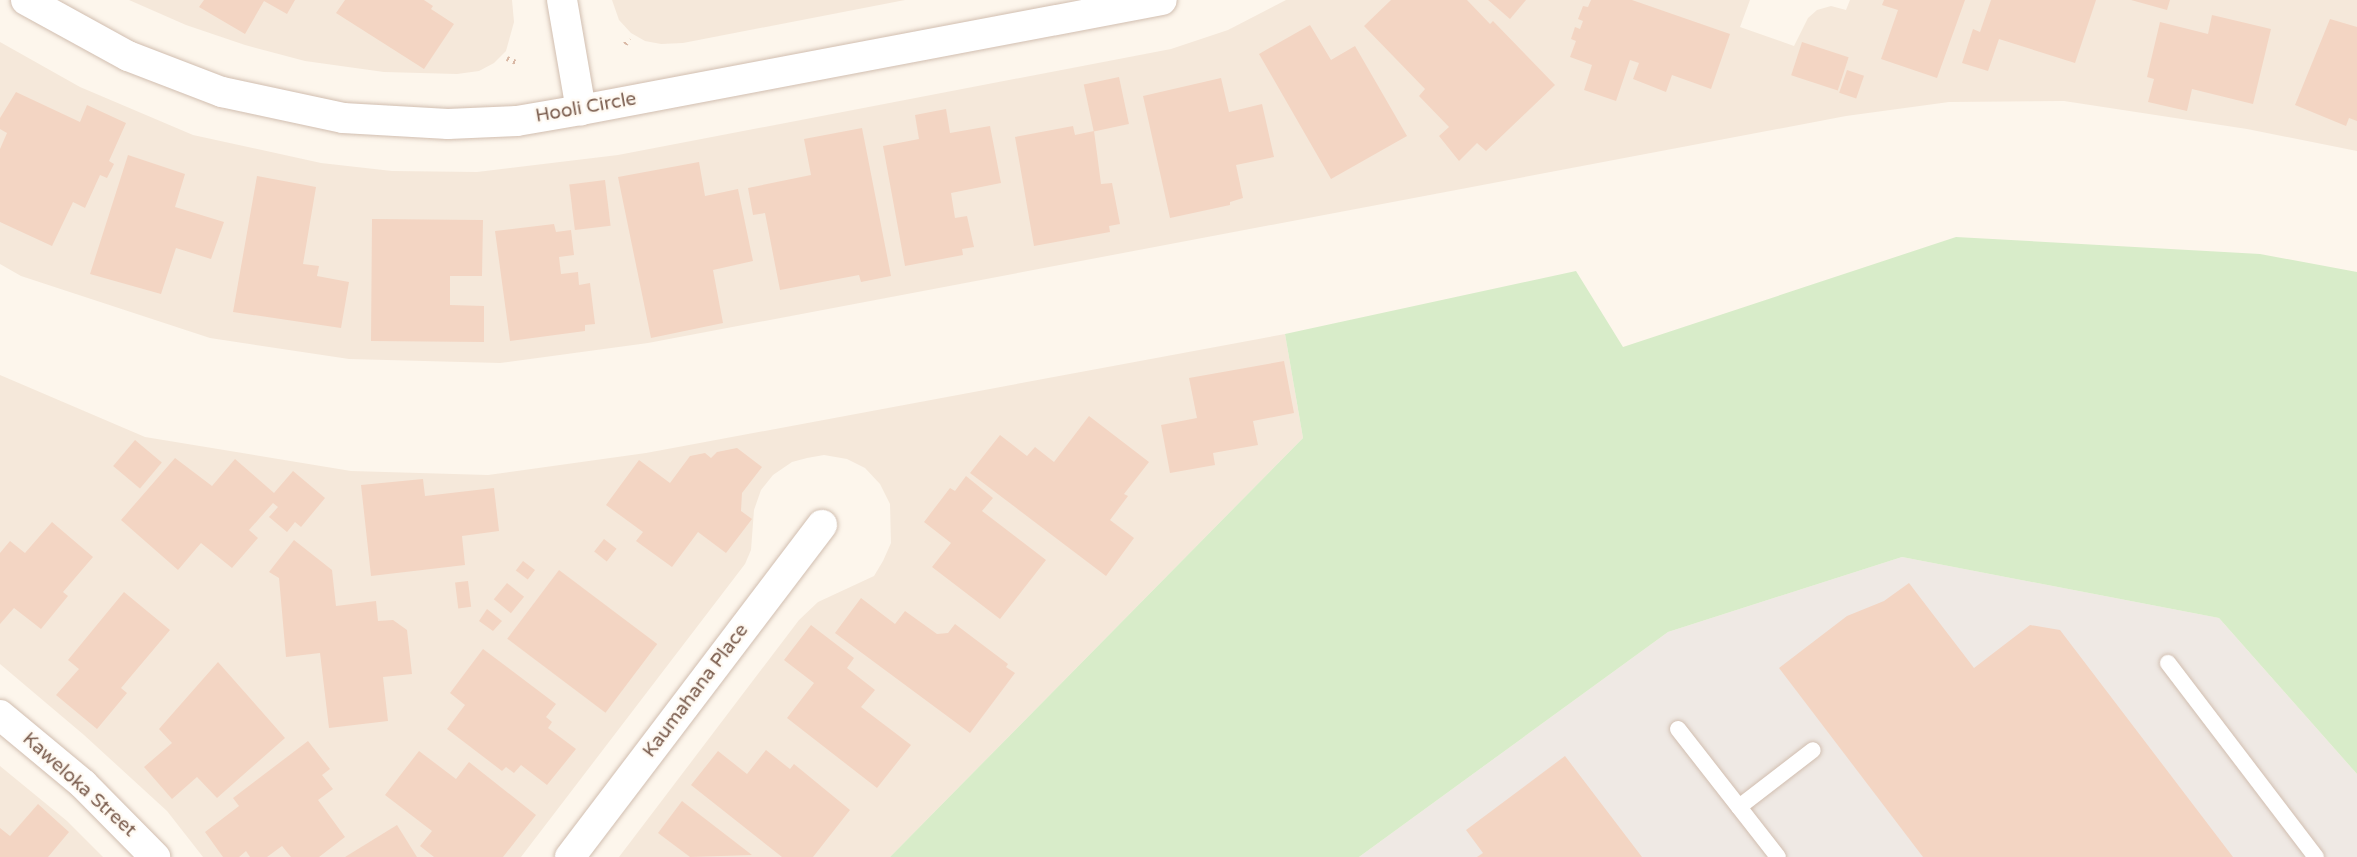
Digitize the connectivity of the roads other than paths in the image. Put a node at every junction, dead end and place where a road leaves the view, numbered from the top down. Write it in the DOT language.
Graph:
graph roads {
  1 [pos="26,0"];
  2 [pos="562,0"];
  3 [pos="1162,0"];
  4 [pos="581,110"];
  5 [pos="822,525"];
  6 [pos="2168,663"];
  7 [pos="0,715"];
  8 [pos="1678,729"];
  9 [pos="1813,750"];
  10 [pos="1739,807"];
  11 [pos="156,857"];
  12 [pos="570,857"];
  13 [pos="1778,857"];
  14 [pos="2316,857"];
  1 -- 4 [label="street, Hooli Circle"];
  2 -- 4 [label="street"];
  3 -- 4 [label="street, Hooli Circle"];
  5 -- 12 [label="street, Kaumahana Place"];
  6 -- 14 [label="lane"];
  7 -- 11 [label="street, Kaweloka Street"];
  8 -- 10 [label="lane"];
  9 -- 10 [label="lane"];
  10 -- 13 [label="lane"];
}
